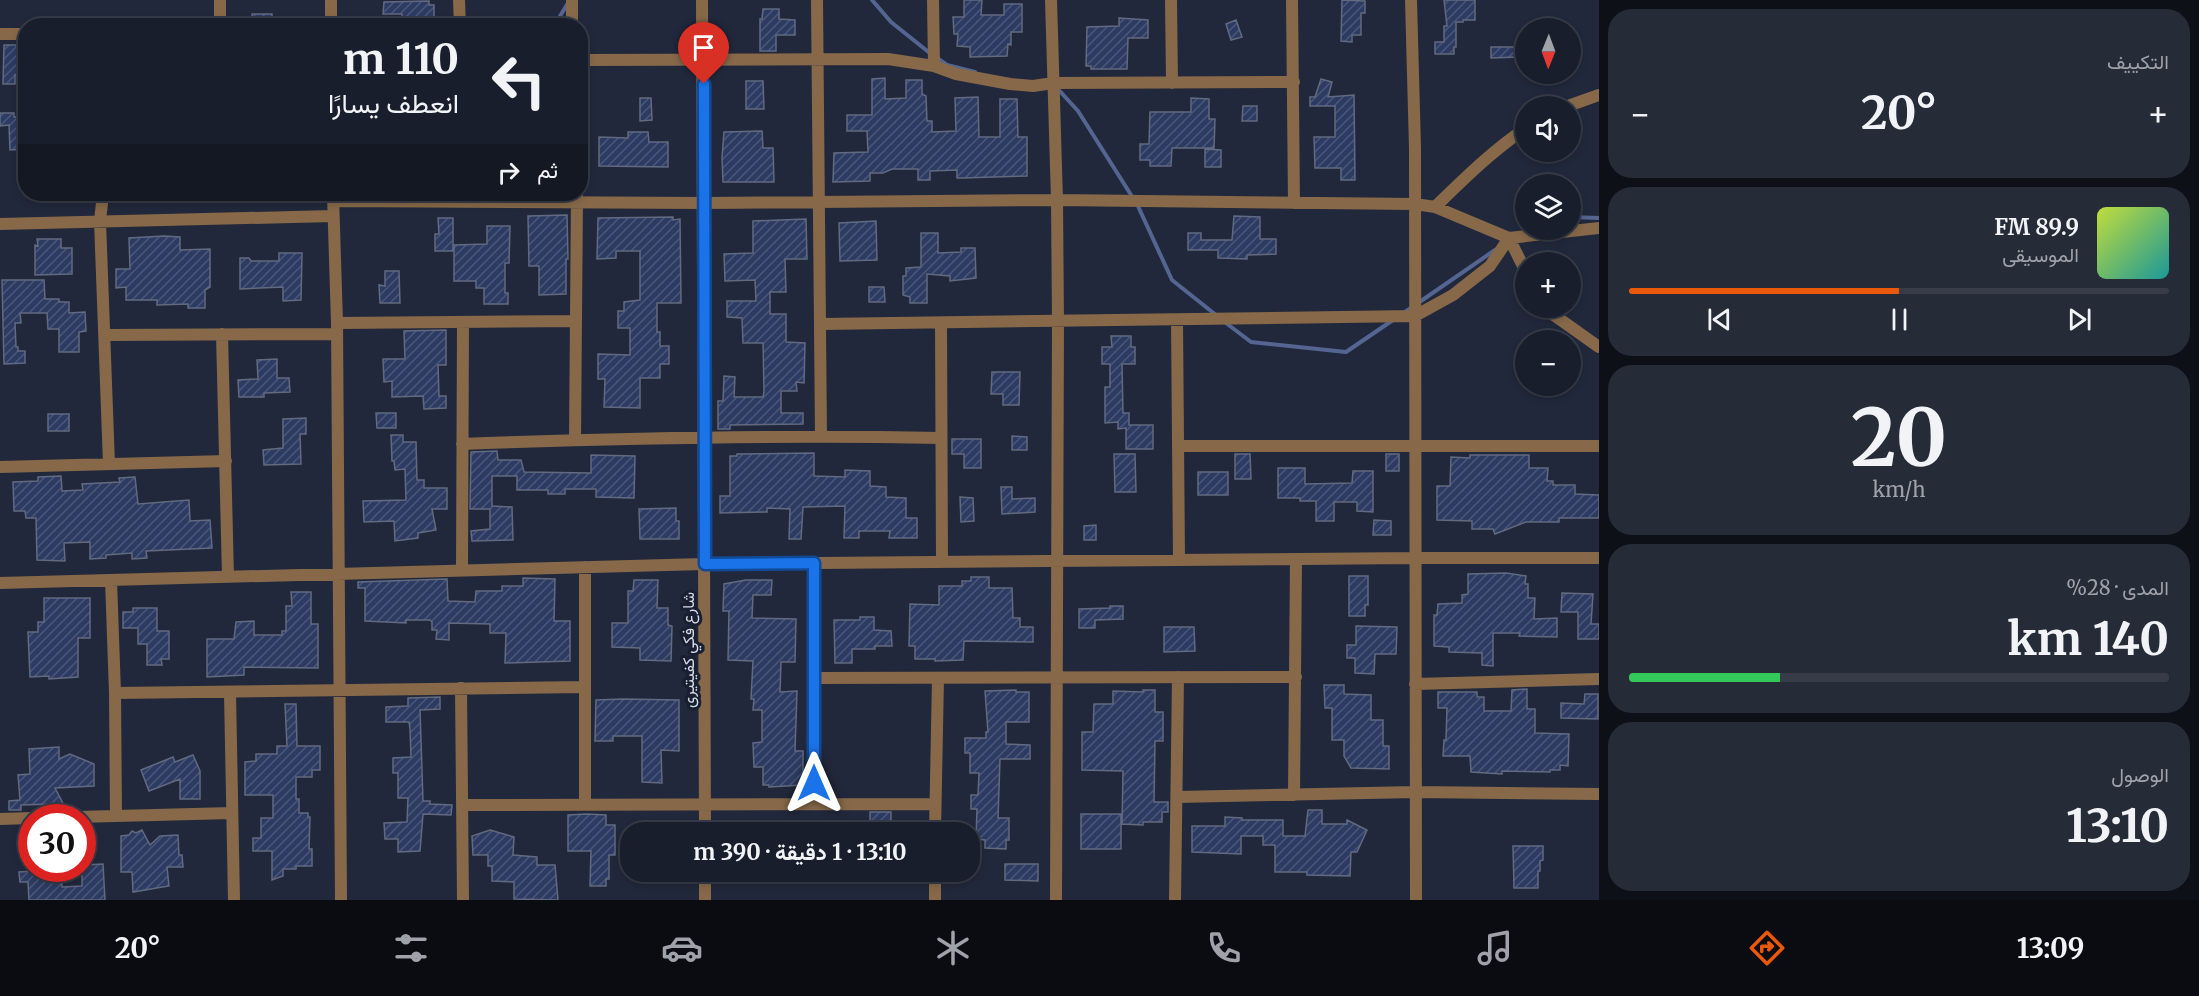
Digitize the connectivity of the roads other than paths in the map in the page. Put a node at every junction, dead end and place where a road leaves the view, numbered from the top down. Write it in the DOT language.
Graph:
graph roads {
  1 [pos="220,0"];
  2 [pos="331,0"];
  3 [pos="459,0"];
  4 [pos="572,0"];
  5 [pos="702,0"];
  6 [pos="818,0"];
  7 [pos="933,0"];
  8 [pos="1051,0"];
  9 [pos="1171,0"];
  10 [pos="1292,0"];
  11 [pos="1411,0"];
  12 [pos="220,18"];
  13 [pos="331,18"];
  14 [pos="460,18"];
  15 [pos="572,18"];
  16 [pos="0,34"];
  17 [pos="18,34"];
  18 [pos="588,60"];
  19 [pos="704,60"];
  20 [pos="819,60"];
  21 [pos="934,66"];
  22 [pos="1172,82"];
  23 [pos="1294,82"];
  24 [pos="1053,83"];
  25 [pos="1599,95"];
  26 [pos="1581,101"];
  27 [pos="1515,135"];
  28 [pos="588,198"];
  29 [pos="1057,200"];
  30 [pos="102,201"];
  31 [pos="333,201"];
  32 [pos="577,201"];
  33 [pos="820,202"];
  34 [pos="704,203"];
  35 [pos="1294,203"];
  36 [pos="1415,204"];
  37 [pos="1435,207"];
  38 [pos="333,216"];
  39 [pos="100,221"];
  40 [pos="0,224"];
  41 [pos="1599,228"];
  42 [pos="1509,238"];
  43 [pos="1516,252"];
  44 [pos="1415,316"];
  45 [pos="1558,318"];
  46 [pos="1177,320"];
  47 [pos="576,321"];
  48 [pos="463,322"];
  49 [pos="1058,322"];
  50 [pos="941,323"];
  51 [pos="821,324"];
  52 [pos="337,328"];
  53 [pos="222,334"];
  54 [pos="106,335"];
  55 [pos="1599,347"];
  56 [pos="821,436"];
  57 [pos="704,438"];
  58 [pos="941,438"];
  59 [pos="575,440"];
  60 [pos="462,444"];
  61 [pos="1415,445"];
  62 [pos="1178,446"];
  63 [pos="1599,446"];
  64 [pos="226,461"];
  65 [pos="109,464"];
  66 [pos="0,466"];
  67 [pos="1415,558"];
  68 [pos="1599,558"];
  69 [pos="1296,559"];
  70 [pos="1179,560"];
  71 [pos="1057,561"];
  72 [pos="942,562"];
  73 [pos="814,563"];
  74 [pos="705,564"];
  75 [pos="585,567"];
  76 [pos="462,570"];
  77 [pos="339,573"];
  78 [pos="228,576"];
  79 [pos="111,580"];
  80 [pos="0,583"];
  81 [pos="1056,677"];
  82 [pos="1178,677"];
  83 [pos="1296,677"];
  84 [pos="814,678"];
  85 [pos="938,678"];
  86 [pos="1599,679"];
  87 [pos="1415,684"];
  88 [pos="585,687"];
  89 [pos="461,688"];
  90 [pos="340,690"];
  91 [pos="116,693"];
  92 [pos="230,693"];
  93 [pos="1416,792"];
  94 [pos="1599,794"];
  95 [pos="1294,795"];
  96 [pos="1176,797"];
  97 [pos="705,804"];
  98 [pos="814,804"];
  99 [pos="935,804"];
  100 [pos="463,805"];
  101 [pos="585,805"];
  102 [pos="232,813"];
  103 [pos="116,815"];
  104 [pos="96,816"];
  105 [pos="18,818"];
  106 [pos="0,819"];
  107 [pos="705,822"];
  108 [pos="935,822"];
  109 [pos="705,882"];
  110 [pos="935,882"];
  111 [pos="234,900"];
  112 [pos="341,900"];
  113 [pos="462,900"];
  114 [pos="705,900"];
  115 [pos="935,900"];
  116 [pos="1056,900"];
  117 [pos="1175,900"];
  118 [pos="1416,900"];
  1 -- 12 [label="street"];
  2 -- 13 [label="street"];
  3 -- 14 [label="street"];
  4 -- 15 [label="street"];
  5 -- 19 [label="street, شارع فكي كفيتيرى"];
  6 -- 20 [label="street"];
  7 -- 21 [label="street"];
  8 -- 24 [label="street"];
  9 -- 22 [label="street"];
  10 -- 23 [label="street"];
  11 -- 36 [label="street"];
  16 -- 17 [label="street"];
  18 -- 19 [label="street"];
  19 -- 20 [label="street"];
  19 -- 34 [label="street, شارع فكي كفيتيرى"];
  20 -- 21 [label="street"];
  20 -- 33 [label="street"];
  21 -- 24 [label="street"];
  22 -- 23 [label="street"];
  22 -- 24 [label="street"];
  23 -- 35 [label="street"];
  24 -- 29 [label="street"];
  25 -- 26 [label="street"];
  27 -- 37 [label="street"];
  28 -- 34 [label="street"];
  29 -- 33 [label="street"];
  29 -- 35 [label="street"];
  29 -- 49 [label="street"];
  30 -- 39 [label="street"];
  31 -- 38 [label="street"];
  32 -- 47 [label="street"];
  33 -- 34 [label="street"];
  33 -- 51 [label="street"];
  34 -- 57 [label="street, شارع فكي كفيتيرى"];
  35 -- 36 [label="street"];
  36 -- 37 [label="street"];
  36 -- 44 [label="street"];
  37 -- 42 [label="street"];
  38 -- 39 [label="street"];
  38 -- 52 [label="street"];
  39 -- 40 [label="street"];
  39 -- 54 [label="street"];
  41 -- 42 [label="street"];
  42 -- 43 [label="street"];
  42 -- 44 [label="street"];
  44 -- 46 [label="street"];
  44 -- 61 [label="street"];
  45 -- 55 [label="street"];
  46 -- 49 [label="street"];
  46 -- 62 [label="street"];
  47 -- 48 [label="street"];
  47 -- 59 [label="street"];
  48 -- 52 [label="street"];
  48 -- 60 [label="street"];
  49 -- 50 [label="street"];
  49 -- 71 [label="street"];
  50 -- 51 [label="street"];
  50 -- 58 [label="street"];
  51 -- 56 [label="street"];
  52 -- 53 [label="street"];
  52 -- 77 [label="street"];
  53 -- 54 [label="street"];
  53 -- 64 [label="street"];
  54 -- 65 [label="street"];
  56 -- 57 [label="street"];
  56 -- 58 [label="street"];
  57 -- 59 [label="street"];
  57 -- 74 [label="street, شارع فكي كفيتيرى"];
  58 -- 72 [label="street"];
  59 -- 60 [label="street"];
  60 -- 76 [label="street"];
  61 -- 62 [label="street"];
  61 -- 63 [label="street"];
  61 -- 67 [label="street"];
  62 -- 70 [label="street"];
  64 -- 65 [label="street"];
  64 -- 78 [label="street"];
  65 -- 66 [label="street"];
  67 -- 68 [label="street"];
  67 -- 69 [label="street"];
  67 -- 87 [label="street"];
  69 -- 70 [label="street"];
  69 -- 83 [label="street"];
  70 -- 71 [label="street"];
  71 -- 72 [label="street"];
  71 -- 81 [label="street"];
  72 -- 73 [label="street"];
  73 -- 74 [label="street"];
  73 -- 84 [label="street"];
  74 -- 75 [label="street"];
  74 -- 97 [label="street, شارع فكي كفيتيرى"];
  75 -- 76 [label="street"];
  75 -- 88 [label="street"];
  76 -- 77 [label="street"];
  77 -- 78 [label="street"];
  77 -- 90 [label="street"];
  78 -- 79 [label="street"];
  79 -- 80 [label="street"];
  79 -- 91 [label="street"];
  81 -- 82 [label="street"];
  81 -- 85 [label="street"];
  81 -- 116 [label="street"];
  82 -- 83 [label="street"];
  82 -- 96 [label="street"];
  83 -- 95 [label="street"];
  84 -- 85 [label="street"];
  84 -- 98 [label="street"];
  85 -- 99 [label="street"];
  86 -- 87 [label="street"];
  87 -- 93 [label="street"];
  88 -- 89 [label="street"];
  88 -- 101 [label="street"];
  89 -- 90 [label="street"];
  89 -- 100 [label="street"];
  90 -- 92 [label="street"];
  90 -- 112 [label="street"];
  91 -- 92 [label="street"];
  91 -- 103 [label="street"];
  92 -- 102 [label="street"];
  93 -- 94 [label="street"];
  93 -- 95 [label="street"];
  93 -- 118 [label="street"];
  95 -- 96 [label="street"];
  96 -- 117 [label="street"];
  97 -- 98 [label="street"];
  97 -- 101 [label="street"];
  97 -- 107 [label="street, شارع فكي كفيتيرى"];
  98 -- 99 [label="street"];
  99 -- 108 [label="street"];
  100 -- 101 [label="street"];
  100 -- 113 [label="street"];
  102 -- 103 [label="street"];
  102 -- 111 [label="street"];
  103 -- 104 [label="street"];
  105 -- 106 [label="street"];
  109 -- 114 [label="street"];
  110 -- 115 [label="street"];
}
